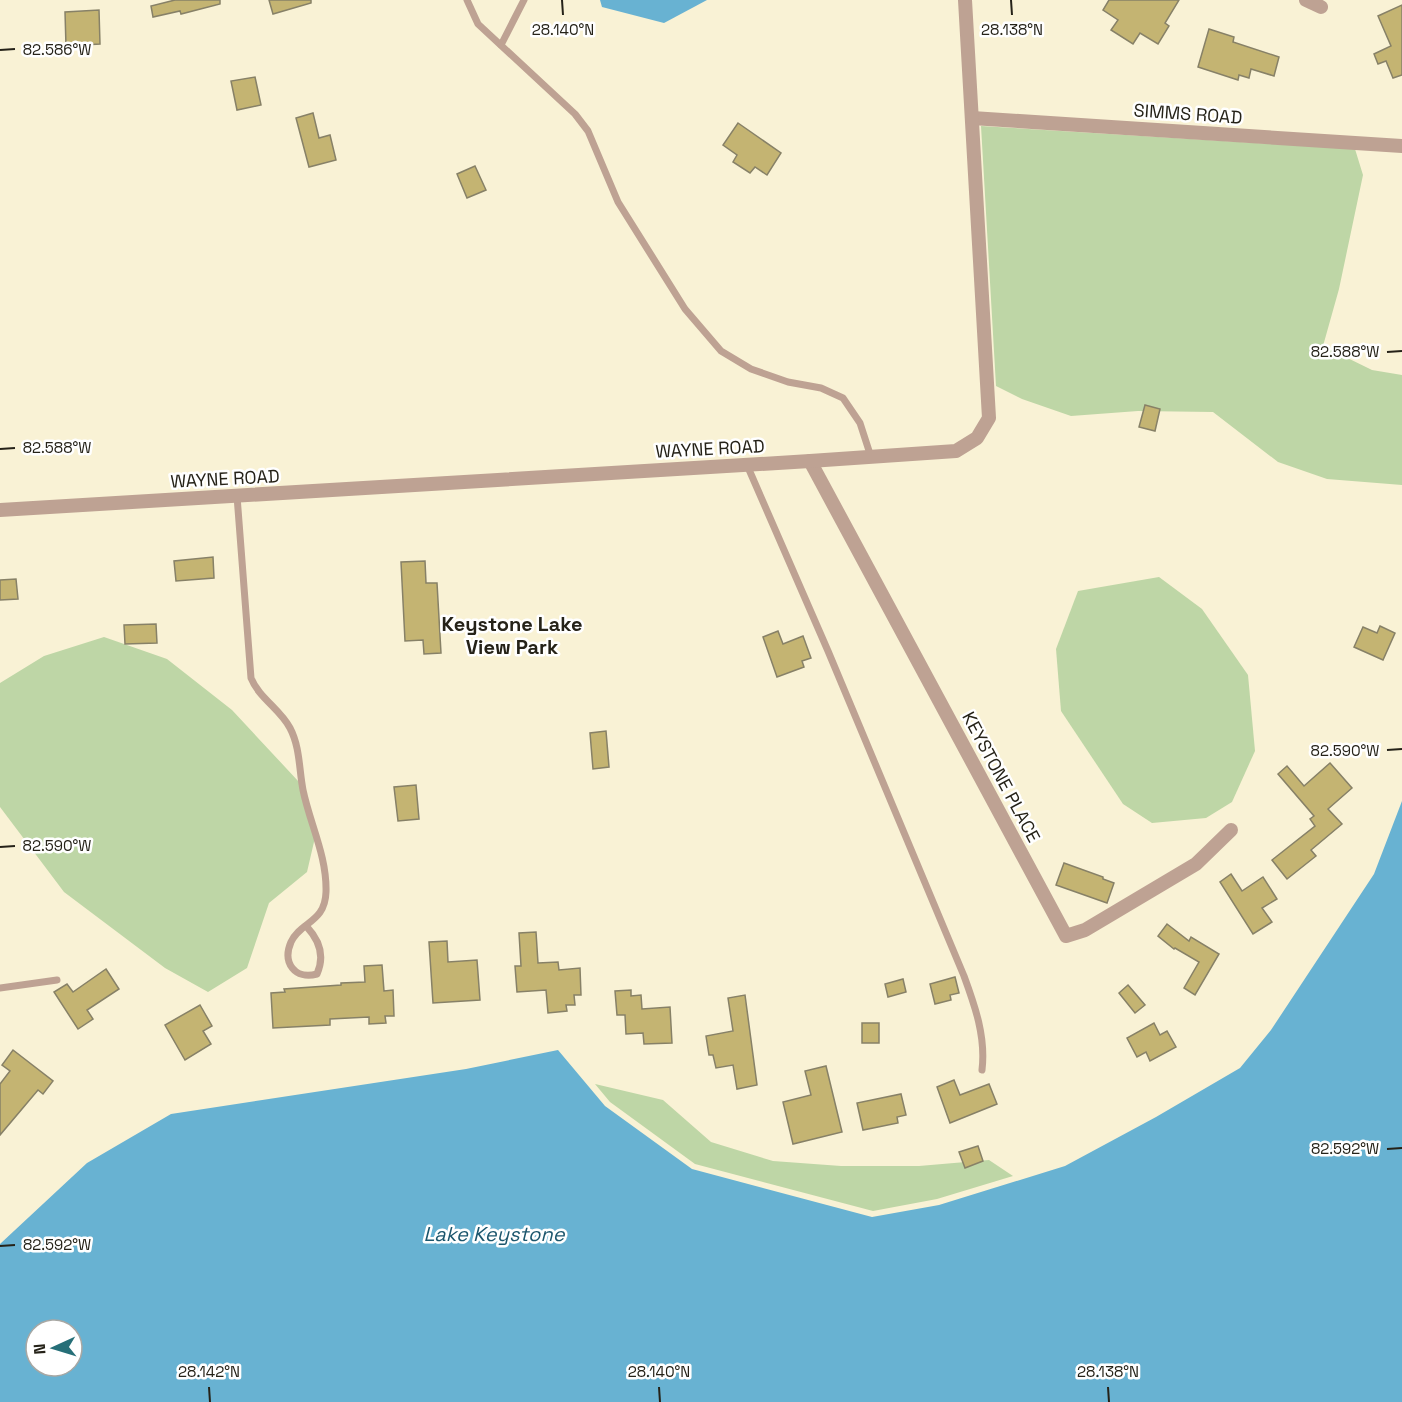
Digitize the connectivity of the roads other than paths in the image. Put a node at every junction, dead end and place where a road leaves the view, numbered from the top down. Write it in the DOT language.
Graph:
graph roads {
  1 [pos="467,0"];
  2 [pos="524,0"];
  3 [pos="965,0"];
  4 [pos="1306,0"];
  5 [pos="1322,7"];
  6 [pos="501,45"];
  7 [pos="972,118"];
  8 [pos="1402,146"];
  9 [pos="871,457"];
  10 [pos="810,462"];
  11 [pos="747,465"];
  12 [pos="237,496"];
  13 [pos="0,510"];
  14 [pos="1231,830"];
  15 [pos="306,927"];
  16 [pos="57,980"];
  17 [pos="0,988"];
  18 [pos="982,1070"];
  1 -- 6 [label="lane"];
  2 -- 6 [label="lane"];
  3 -- 7 [label="street, WAYNE ROAD"];
  4 -- 5 [label="street"];
  6 -- 9 [label="lane"];
  7 -- 8 [label="street, SIMMS ROAD"];
  7 -- 9 [label="street, WAYNE ROAD"];
  9 -- 10 [label="street, WAYNE ROAD"];
  10 -- 11 [label="street, WAYNE ROAD"];
  10 -- 14 [label="street, KEYSTONE PLACE"];
  11 -- 12 [label="street, WAYNE ROAD"];
  11 -- 18 [label="lane"];
  12 -- 13 [label="street, WAYNE ROAD"];
  12 -- 15 [label="lane"];
  15 -- 15 [label="lane"];
  16 -- 17 [label="lane"];
}
